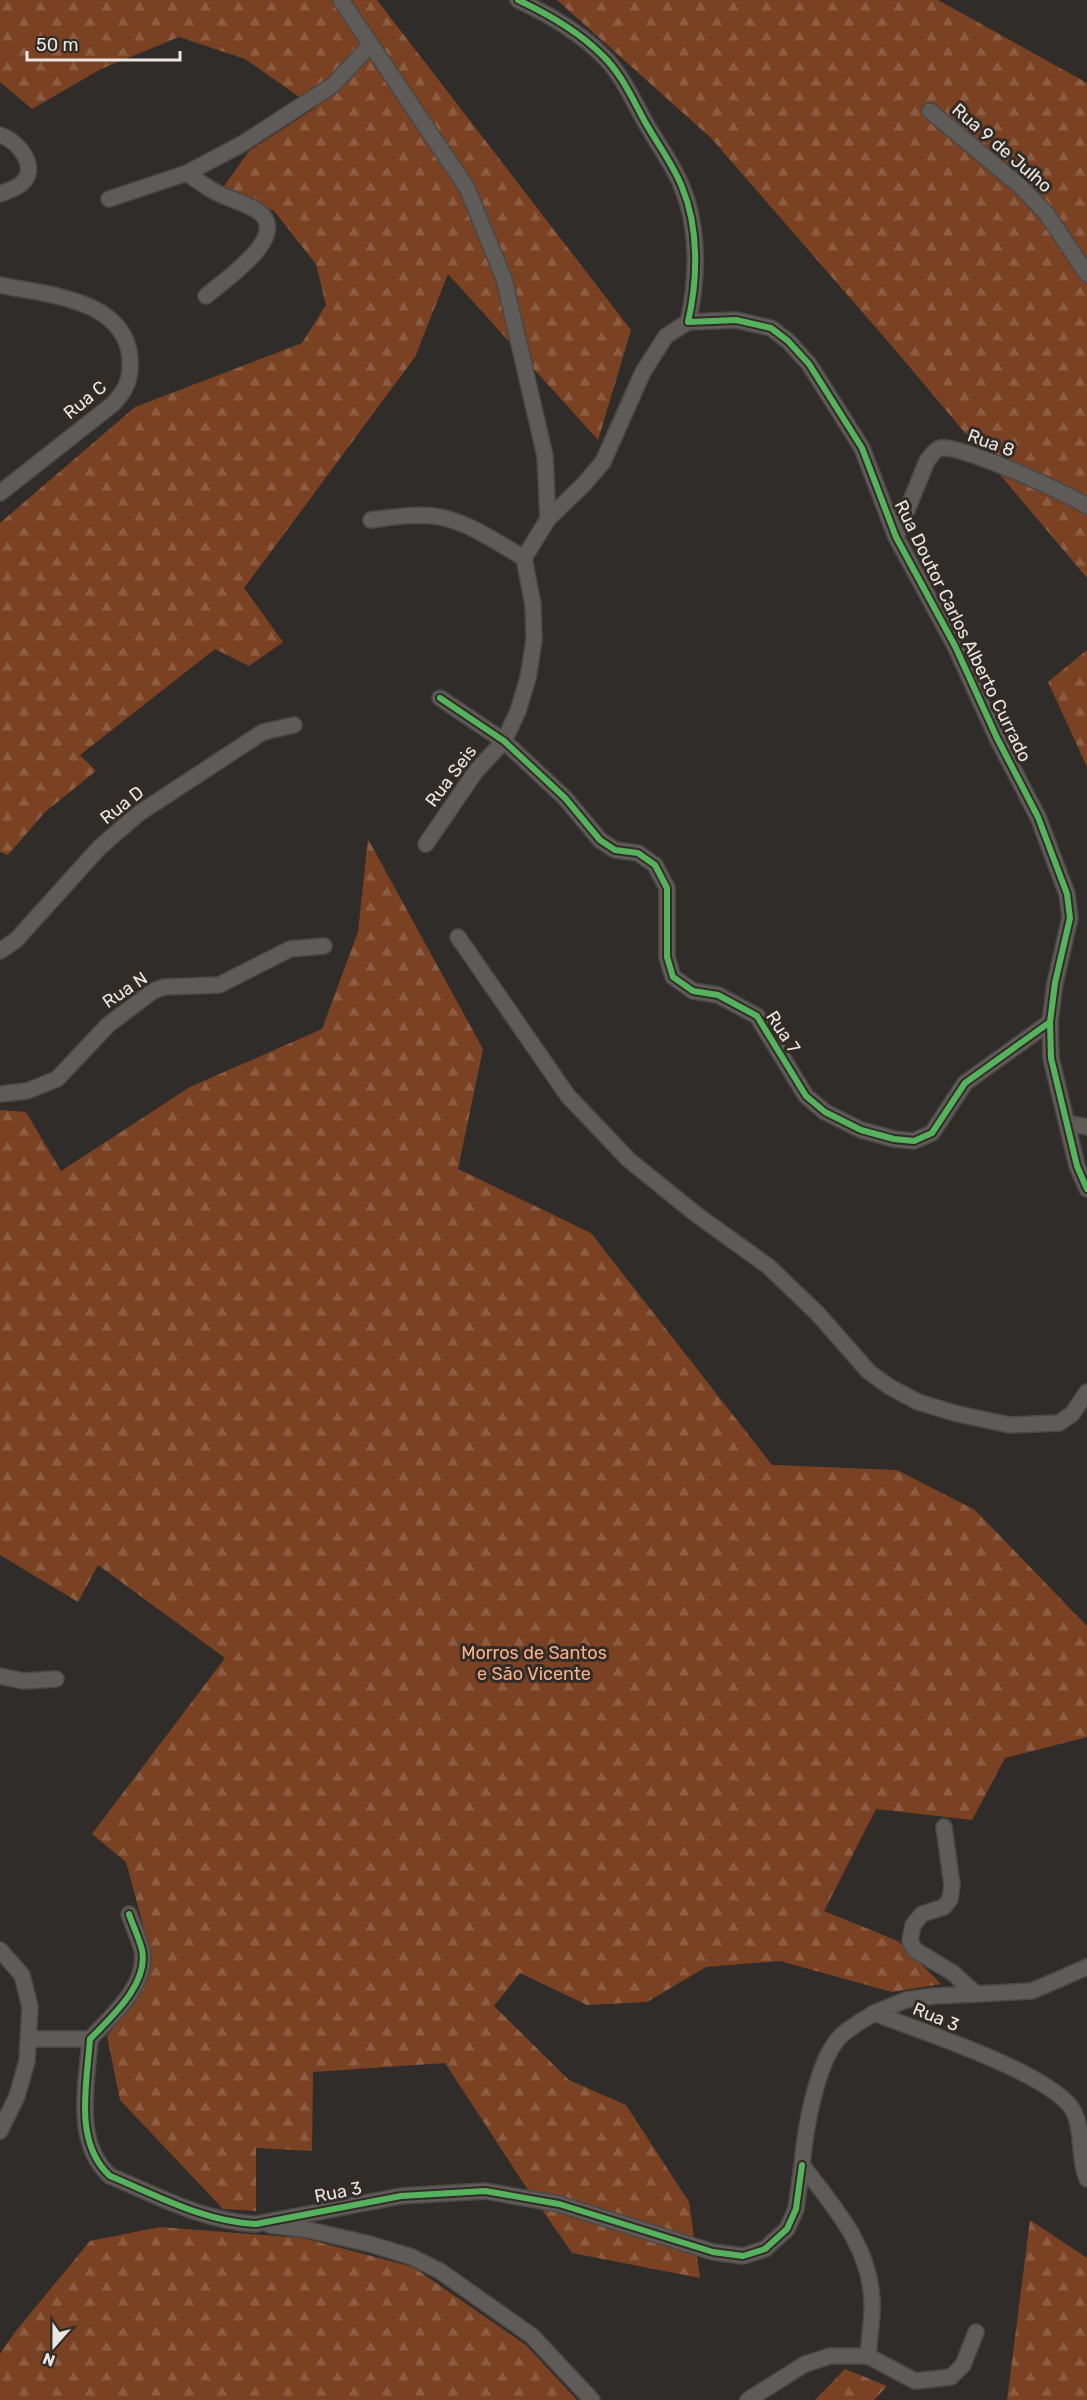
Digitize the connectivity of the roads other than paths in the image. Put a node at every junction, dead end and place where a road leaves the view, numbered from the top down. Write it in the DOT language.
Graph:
graph roads {
  1 [pos="341,0"];
  2 [pos="518,0"];
  3 [pos="370,45"];
  4 [pos="930,111"];
  5 [pos="0,135"];
  6 [pos="187,173"];
  7 [pos="0,194"];
  8 [pos="109,199"];
  9 [pos="1087,274"];
  10 [pos="0,285"];
  11 [pos="206,296"];
  12 [pos="688,322"];
  13 [pos="0,493"];
  14 [pos="1087,506"];
  15 [pos="548,519"];
  16 [pos="371,520"];
  17 [pos="897,537"];
  18 [pos="524,558"];
  19 [pos="440,698"];
  20 [pos="294,725"];
  21 [pos="504,741"];
  22 [pos="426,844"];
  23 [pos="458,937"];
  24 [pos="324,946"];
  25 [pos="0,951"];
  26 [pos="1050,1022"];
  27 [pos="0,1094"];
  28 [pos="1067,1124"];
  29 [pos="1087,1127"];
  30 [pos="1087,1189"];
  31 [pos="1087,1392"];
  32 [pos="0,1676"];
  33 [pos="56,1679"];
  34 [pos="944,1827"];
  35 [pos="129,1914"];
  36 [pos="0,1950"];
  37 [pos="1087,1967"];
  38 [pos="976,1994"];
  39 [pos="874,2013"];
  40 [pos="30,2039"];
  41 [pos="90,2039"];
  42 [pos="0,2131"];
  43 [pos="802,2165"];
  44 [pos="1087,2179"];
  45 [pos="256,2224"];
  46 [pos="976,2332"];
  47 [pos="868,2356"];
  48 [pos="592,2400"];
  49 [pos="748,2400"];
  1 -- 3 [label="street"];
  2 -- 12 [label="street"];
  3 -- 6 [label="street"];
  3 -- 15 [label="street"];
  4 -- 9 [label="street, Rua 9 de Julho"];
  5 -- 7 [label="street"];
  6 -- 8 [label="street"];
  6 -- 11 [label="street"];
  10 -- 13 [label="street, Rua C"];
  12 -- 15 [label="street"];
  12 -- 17 [label="street, Rua Doutor Carlos Alberto Currado"];
  14 -- 17 [label="street, Rua 8"];
  15 -- 18 [label="street"];
  16 -- 18 [label="street"];
  17 -- 26 [label="street, Rua Doutor Carlos Alberto Currado"];
  18 -- 21 [label="street, Rua Seis"];
  19 -- 21 [label="street, Rua 7"];
  20 -- 25 [label="street, Rua D"];
  21 -- 22 [label="street, Rua Seis"];
  21 -- 26 [label="street, Rua 7"];
  23 -- 31 [label="street"];
  24 -- 27 [label="street, Rua N"];
  26 -- 28 [label="street, Rua Doutor Carlos Alberto Currado"];
  28 -- 29 [label="street"];
  28 -- 30 [label="street, Rua Doutor Carlos Alberto Currado"];
  32 -- 33 [label="street"];
  34 -- 38 [label="street"];
  35 -- 41 [label="street"];
  36 -- 40 [label="street"];
  37 -- 38 [label="street"];
  38 -- 39 [label="street"];
  39 -- 43 [label="street, Rua 3"];
  39 -- 44 [label="street, Rua 3"];
  40 -- 41 [label="street"];
  40 -- 42 [label="street"];
  41 -- 45 [label="street, Rua 3"];
  43 -- 45 [label="street, Rua 3"];
  43 -- 47 [label="street"];
  45 -- 48 [label="street"];
  46 -- 47 [label="street"];
  47 -- 49 [label="street"];
}
